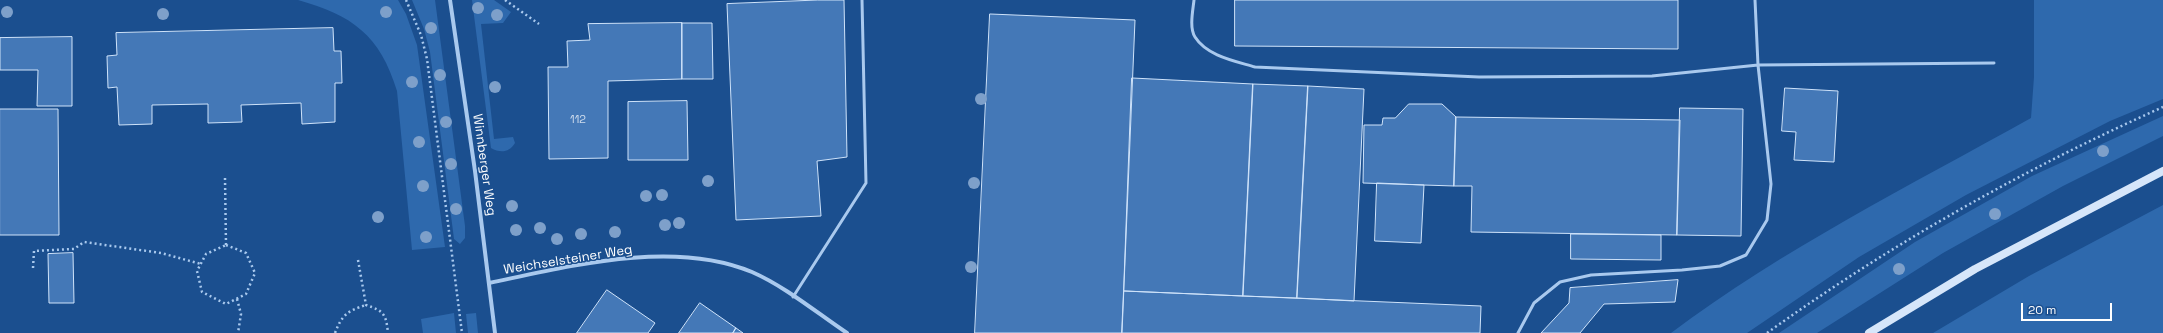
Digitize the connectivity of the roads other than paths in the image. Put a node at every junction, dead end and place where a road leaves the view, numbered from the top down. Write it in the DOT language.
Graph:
graph roads {
  1 [pos="450,0"];
  2 [pos="862,0"];
  3 [pos="1194,0"];
  4 [pos="1755,0"];
  5 [pos="1994,63"];
  6 [pos="1758,65"];
  7 [pos="2163,172"];
  8 [pos="489,283"];
  9 [pos="793,297"];
  10 [pos="495,333"];
  11 [pos="847,333"];
  12 [pos="1518,333"];
  13 [pos="1869,333"];
  1 -- 8 [label="street, Winnberger Weg"];
  2 -- 9 [label="lane"];
  3 -- 6 [label="lane"];
  4 -- 6 [label="lane"];
  5 -- 6 [label="lane"];
  6 -- 12 [label="lane"];
  7 -- 13 [label="main road"];
  8 -- 9 [label="street, Weichselsteiner Weg"];
  8 -- 10 [label="street, Winnberger Weg"];
  9 -- 11 [label="street, Weichselsteiner Weg"];
}
